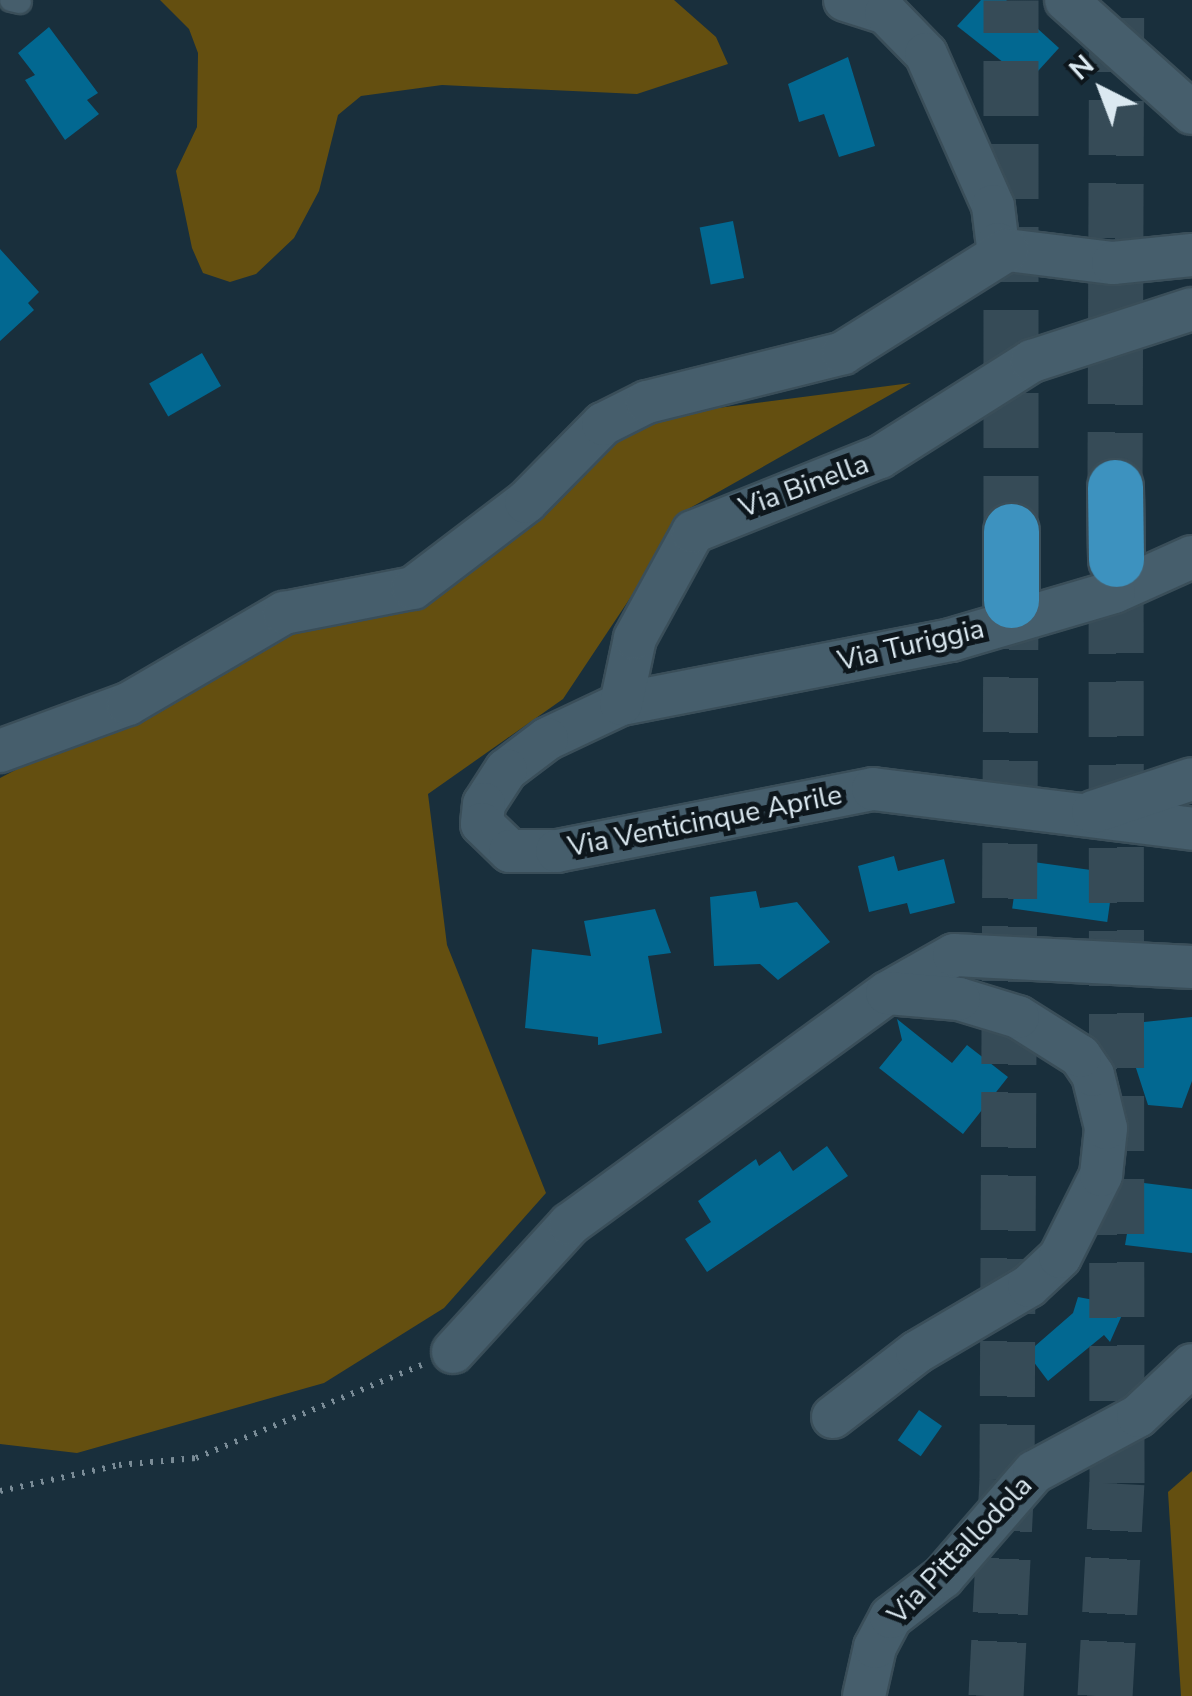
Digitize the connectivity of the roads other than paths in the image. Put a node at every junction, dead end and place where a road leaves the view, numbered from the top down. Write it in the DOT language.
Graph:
graph roads {
  1 [pos="845,0"];
  2 [pos="1066,0"];
  3 [pos="1192,113"];
  4 [pos="1007,250"];
  5 [pos="1192,255"];
  6 [pos="1192,308"];
  7 [pos="1115,487"];
  8 [pos="1010,531"];
  9 [pos="1192,557"];
  10 [pos="1116,559"];
  11 [pos="1010,600"];
  12 [pos="621,704"];
  13 [pos="0,751"];
  14 [pos="1192,779"];
  15 [pos="1088,814"];
  16 [pos="1192,829"];
  17 [pos="1192,967"];
  18 [pos="887,993"];
  19 [pos="454,1352"];
  20 [pos="1192,1366"];
  21 [pos="834,1417"];
  22 [pos="864,1696"];
  1 -- 4 [label="street"];
  2 -- 3 [label="street"];
  4 -- 5 [label="street"];
  4 -- 13 [label="street"];
  6 -- 12 [label="street, Via Binella"];
  7 -- 10 [label="highway"];
  8 -- 11 [label="highway"];
  9 -- 12 [label="street, Via Turiggia"];
  12 -- 15 [label="street, Via Venticinque Aprile"];
  14 -- 15 [label="street"];
  15 -- 16 [label="street, Via Venticinque Aprile"];
  17 -- 18 [label="street"];
  18 -- 19 [label="street"];
  18 -- 21 [label="street"];
  20 -- 22 [label="street, Via Pittallodola"];
}
